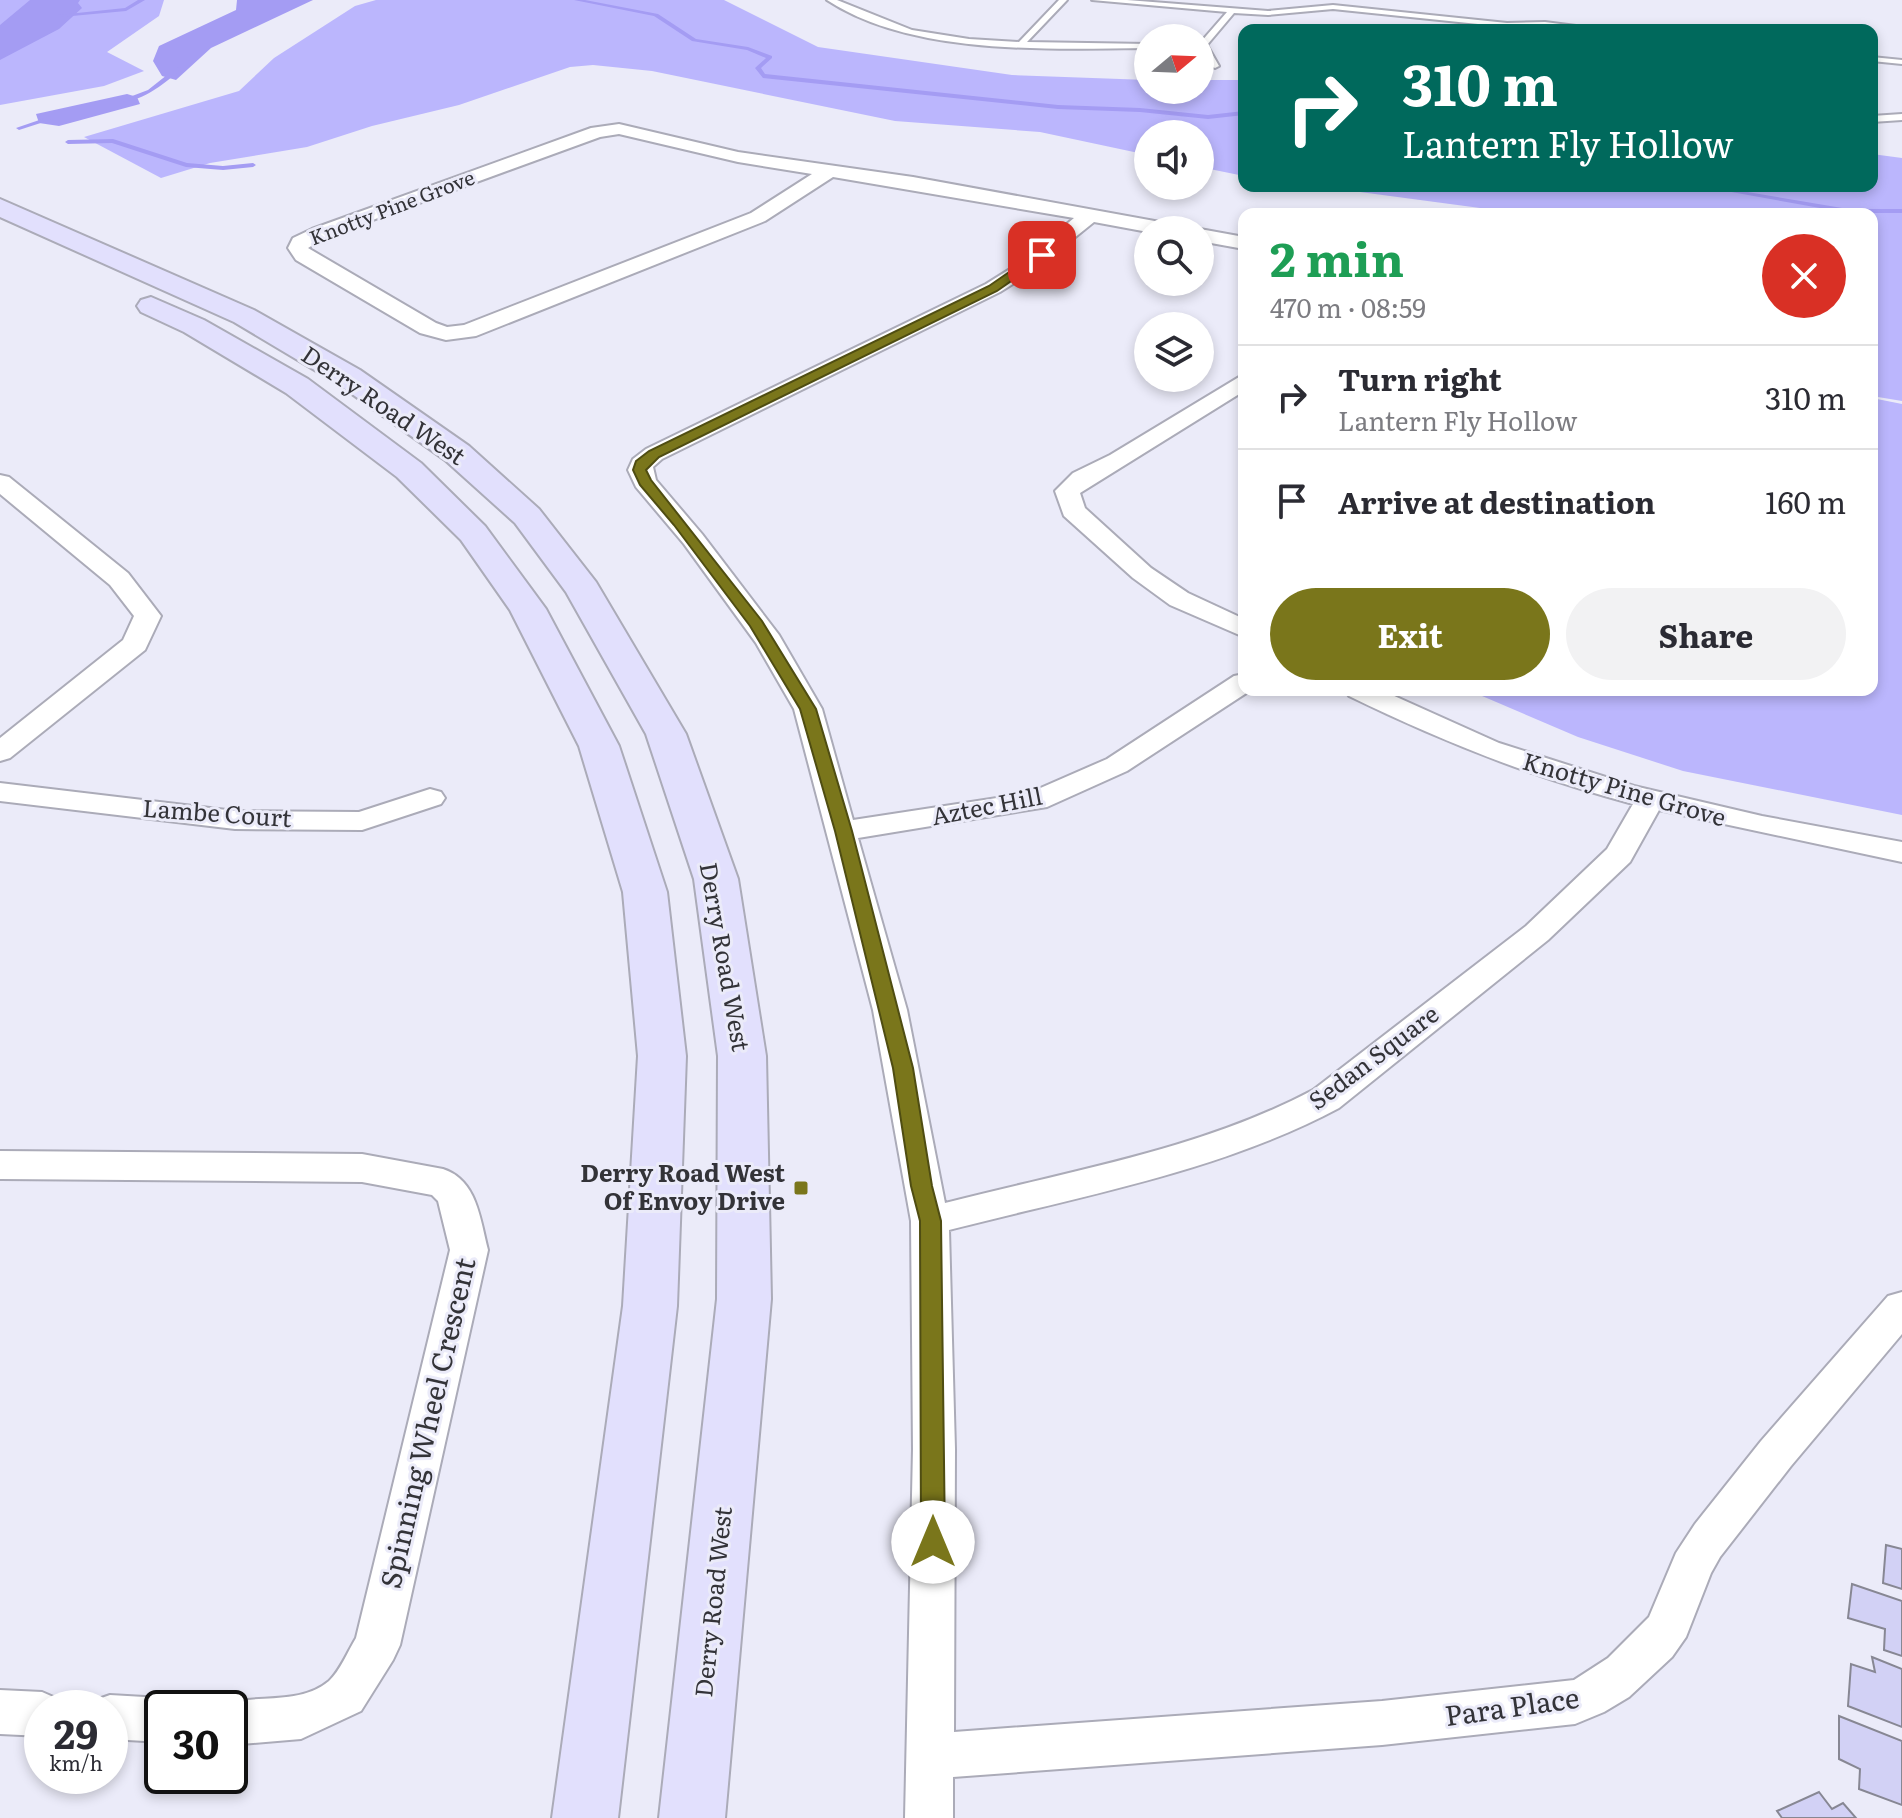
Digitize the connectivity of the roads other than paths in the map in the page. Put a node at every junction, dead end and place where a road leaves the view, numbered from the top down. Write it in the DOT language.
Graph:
graph roads {
  1 [pos="1063,0"];
  2 [pos="1096,0"];
  3 [pos="836,1"];
  4 [pos="1231,12"];
  5 [pos="1473,24"];
  6 [pos="1214,31"];
  7 [pos="1023,42"];
  8 [pos="1134,46"];
  9 [pos="1878,60"];
  10 [pos="1902,62"];
  11 [pos="1902,117"];
  12 [pos="1878,119"];
  13 [pos="829,171"];
  14 [pos="0,207"];
  15 [pos="1089,216"];
  16 [pos="1134,224"];
  17 [pos="0,237"];
  18 [pos="1214,238"];
  19 [pos="1238,242"];
  20 [pos="1238,385"];
  21 [pos="0,482"];
  22 [pos="1238,626"];
  23 [pos="1238,686"];
  24 [pos="1372,696"];
  25 [pos="0,752"];
  26 [pos="0,792"];
  27 [pos="430,798"];
  28 [pos="1650,800"];
  29 [pos="843,831"];
  30 [pos="1902,852"];
  31 [pos="0,1165"];
  32 [pos="930,1221"];
  33 [pos="1902,1307"];
  34 [pos="0,1712"];
  35 [pos="24,1713"];
  36 [pos="248,1721"];
  37 [pos="931,1756"];
  38 [pos="585,1818"];
  39 [pos="692,1818"];
  40 [pos="929,1818"];
  1 -- 7 [label="lane"];
  2 -- 4 [label="lane"];
  3 -- 7 [label="lane"];
  4 -- 5 [label="lane"];
  4 -- 6 [label="lane"];
  7 -- 8 [label="lane"];
  9 -- 10 [label="lane"];
  11 -- 12 [label="lane"];
  13 -- 13 [label="street, Knotty Pine Grove"];
  13 -- 15 [label="street, Knotty Pine Grove"];
  14 -- 39 [label="main road, Derry Road West"];
  15 -- 16 [label="street, Knotty Pine Grove"];
  15 -- 29 [label="street"];
  17 -- 38 [label="main road, Derry Road West"];
  18 -- 19 [label="street"];
  20 -- 22 [label="street"];
  21 -- 25 [label="street"];
  23 -- 29 [label="street, Aztec Hill"];
  24 -- 28 [label="street, Knotty Pine Grove"];
  26 -- 27 [label="street, Lambe Court"];
  28 -- 30 [label="street, Knotty Pine Grove"];
  28 -- 32 [label="street, Sedan Square"];
  29 -- 32 [label="street"];
  31 -- 36 [label="street, Spinning Wheel Crescent"];
  32 -- 37 [label="street"];
  33 -- 37 [label="street, Para Place"];
  34 -- 35 [label="street"];
  37 -- 40 [label="street"];
}
